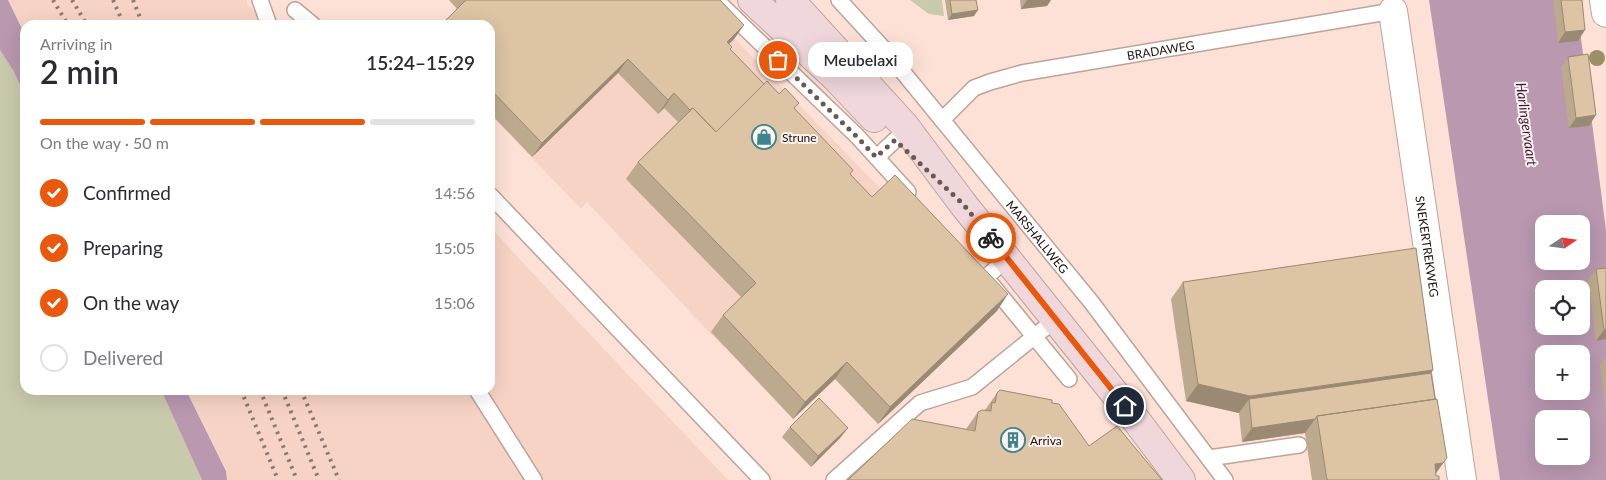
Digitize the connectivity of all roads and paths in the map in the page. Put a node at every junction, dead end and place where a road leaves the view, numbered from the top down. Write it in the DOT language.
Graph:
graph roads {
  1 [pos="260,0"];
  2 [pos="716,0"];
  3 [pos="840,0"];
  4 [pos="1604,0"];
  5 [pos="295,10"];
  6 [pos="1394,11"];
  7 [pos="766,12"];
  8 [pos="1606,13"];
  9 [pos="267,20"];
  10 [pos="307,20"];
  11 [pos="942,120"];
  12 [pos="886,149"];
  13 [pos="495,200"];
  14 [pos="917,202"];
  15 [pos="963,204"];
  16 [pos="1008,259"];
  17 [pos="975,265"];
  18 [pos="986,277"];
  19 [pos="1056,319"];
  20 [pos="1034,337"];
  21 [pos="1069,379"];
  22 [pos="480,395"];
  23 [pos="1299,445"];
  24 [pos="1209,458"];
  25 [pos="534,480"];
  26 [pos="762,480"];
  27 [pos="834,480"];
  28 [pos="1180,480"];
  29 [pos="1225,480"];
  30 [pos="1462,480"];
  1 -- 9 [label="lane"];
  2 -- 7 [label="lane"];
  3 -- 11 [label="lane, MARSHALLWEG"];
  4 -- 8 [label="street"];
  5 -- 10 [label="lane"];
  6 -- 11 [label="lane, BRADAWEG"];
  6 -- 30 [label="street, SNEKERTREKWEG"];
  7 -- 12 [label="main road"];
  7 -- 15 [label="main road"];
  11 -- 24 [label="lane, MARSHALLWEG"];
  12 -- 14 [label="lane"];
  12 -- 15 [label="main road"];
  13 -- 26 [label="lane"];
  15 -- 16 [label="main road"];
  16 -- 18 [label="lane"];
  16 -- 19 [label="main road"];
  17 -- 18 [label="lane"];
  18 -- 20 [label="lane"];
  19 -- 20 [label="lane"];
  19 -- 28 [label="main road"];
  20 -- 21 [label="lane"];
  20 -- 27 [label="lane"];
  22 -- 25 [label="lane"];
  23 -- 24 [label="lane"];
  24 -- 29 [label="lane, MARSHALLWEG"];
}
